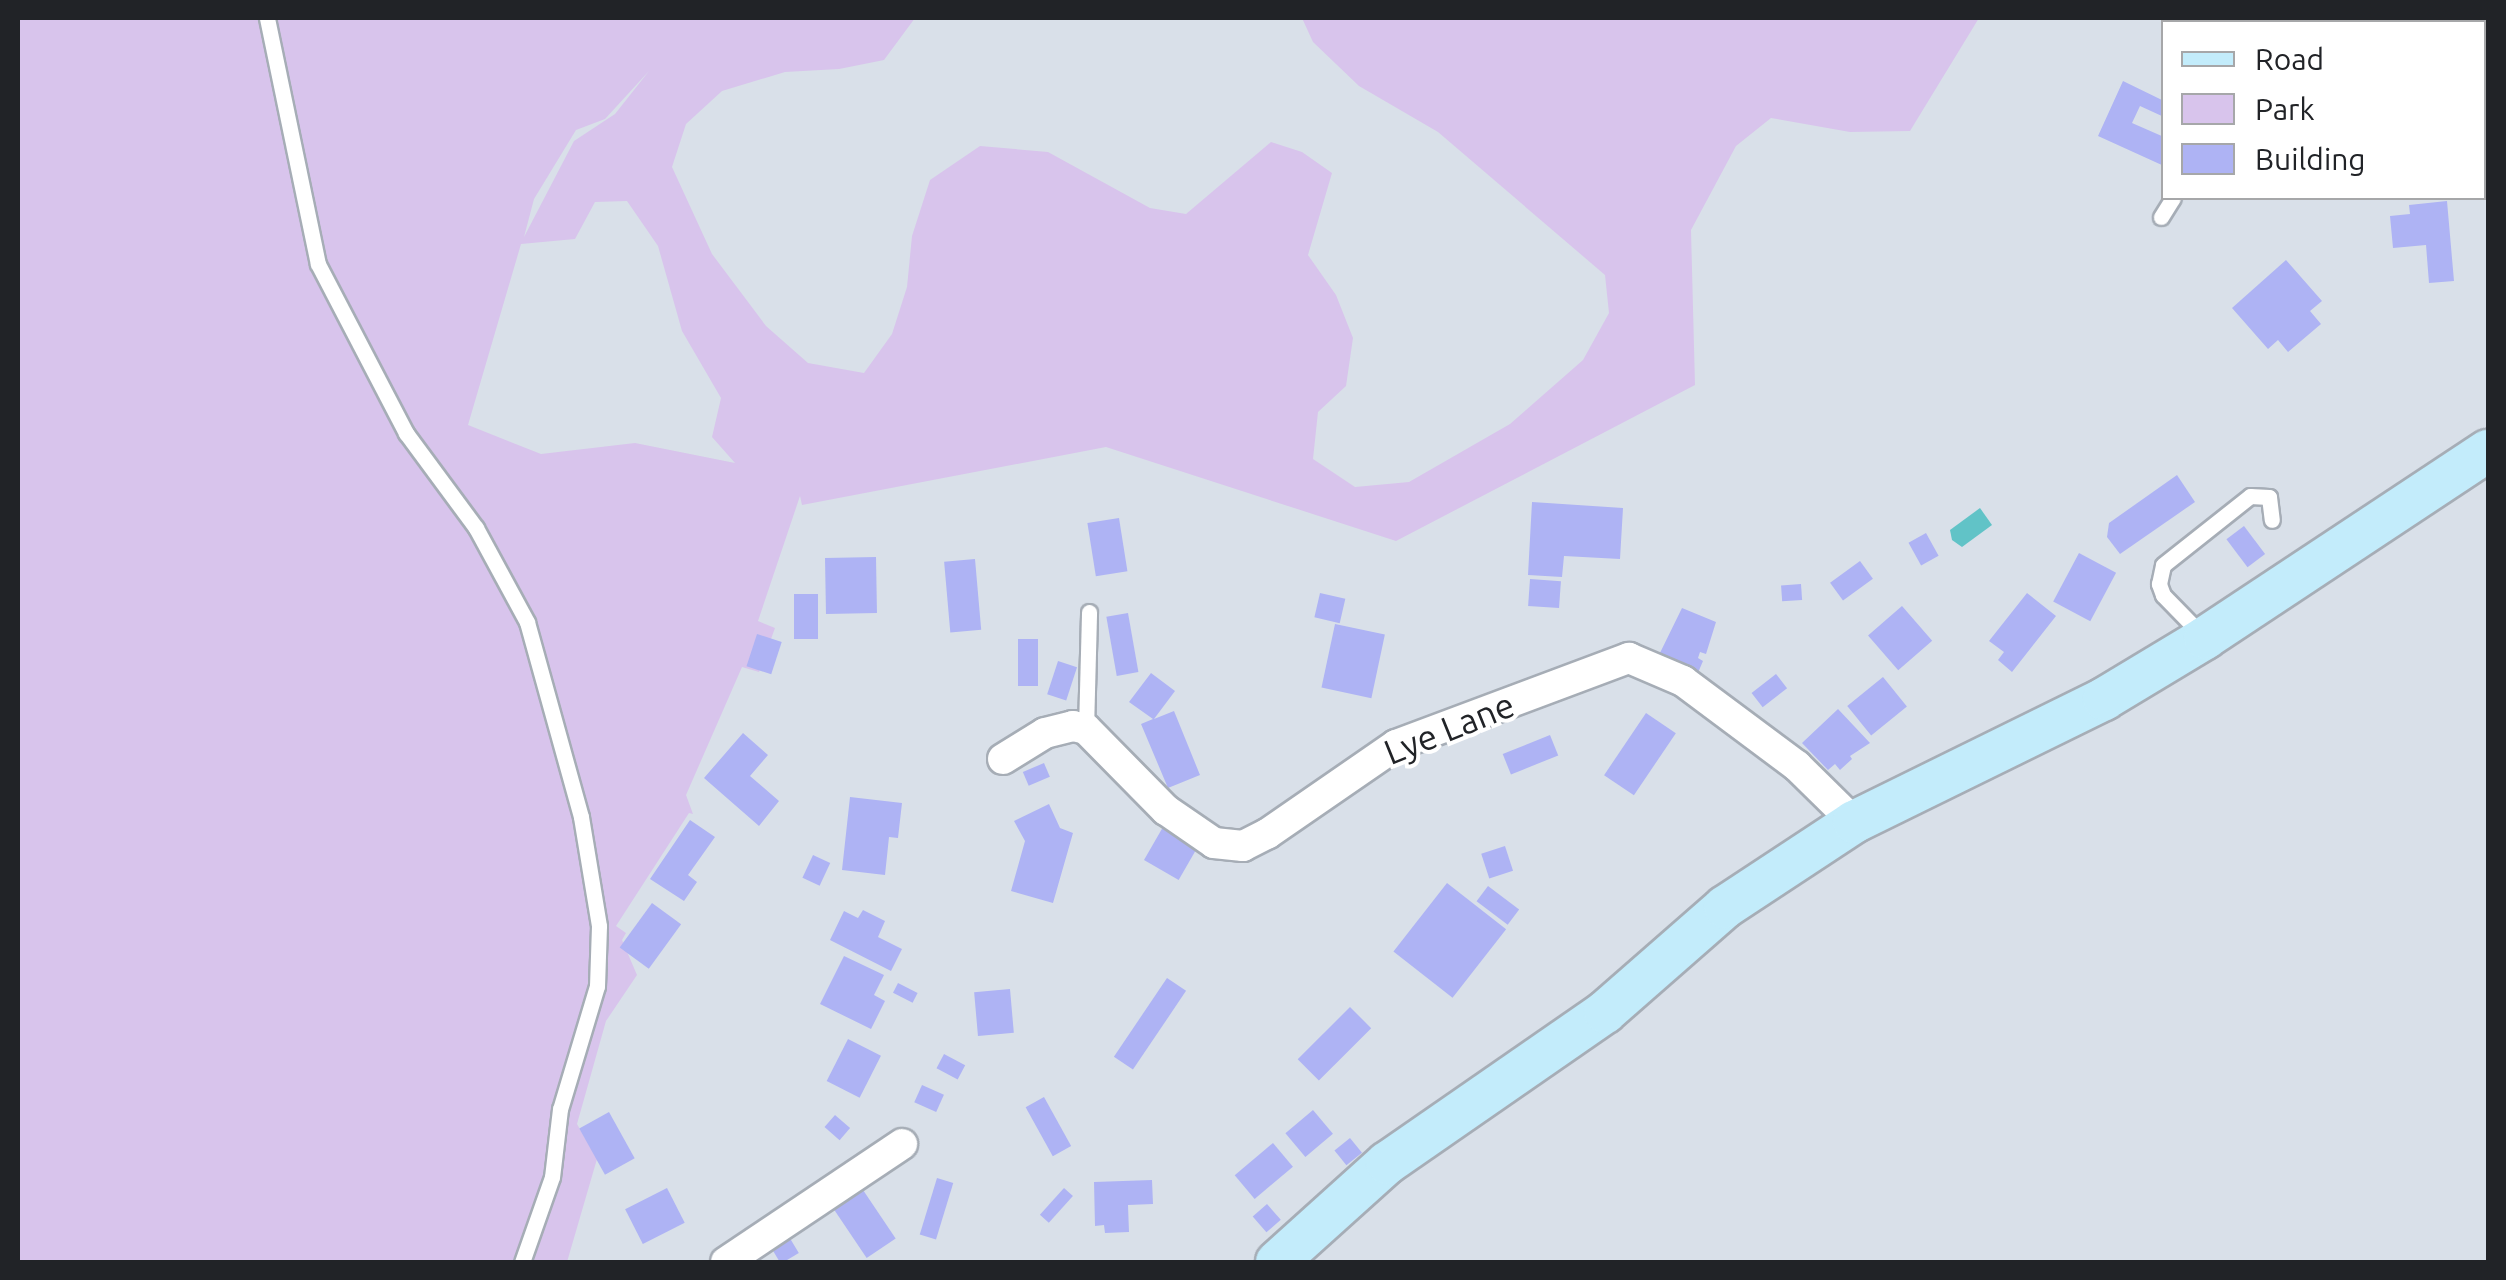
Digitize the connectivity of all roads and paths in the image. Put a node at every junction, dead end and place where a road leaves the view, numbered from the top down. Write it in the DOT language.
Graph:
graph roads {
  1 [pos="267,18"];
  2 [pos="2173,200"];
  3 [pos="2162,217"];
  4 [pos="2488,452"];
  5 [pos="2272,520"];
  6 [pos="1089,612"];
  7 [pos="2205,638"];
  8 [pos="1086,729"];
  9 [pos="1003,760"];
  10 [pos="1854,822"];
  11 [pos="902,1144"];
  12 [pos="522,1262"];
  13 [pos="726,1262"];
  14 [pos="1277,1262"];
  1 -- 12 [label="lane"];
  2 -- 3 [label="lane"];
  4 -- 7 [label="main road"];
  5 -- 7 [label="lane"];
  6 -- 8 [label="lane"];
  7 -- 10 [label="main road"];
  8 -- 9 [label="street"];
  8 -- 10 [label="street, Lye Lane"];
  10 -- 14 [label="main road"];
  11 -- 13 [label="street"];
}
